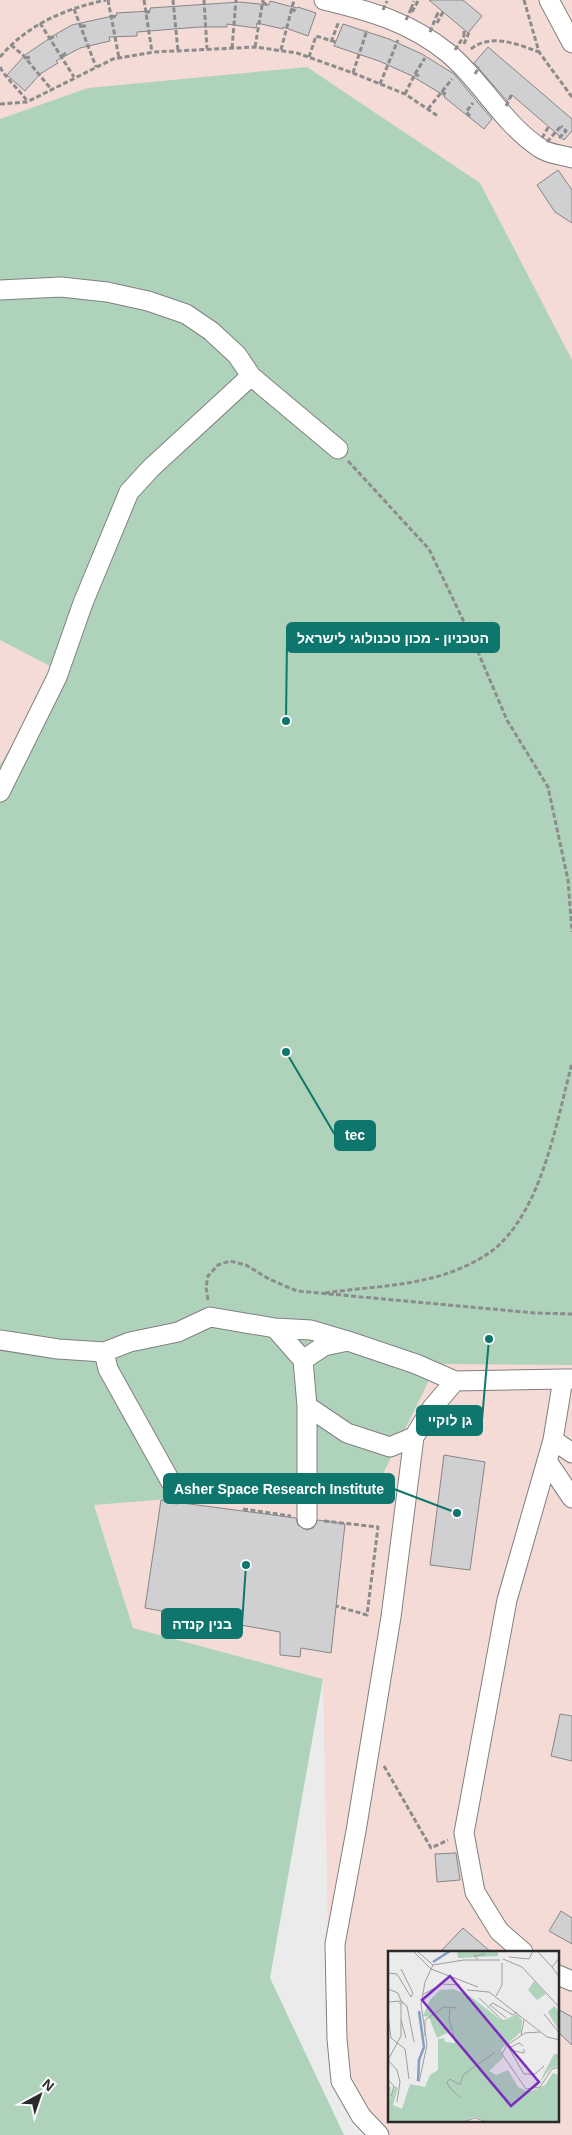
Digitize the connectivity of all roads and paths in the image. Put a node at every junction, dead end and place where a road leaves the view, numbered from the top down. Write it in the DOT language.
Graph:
graph roads {
  1 [pos="107,0"];
  2 [pos="144,0"];
  3 [pos="174,0"];
  4 [pos="204,0"];
  5 [pos="294,0"];
  6 [pos="324,0"];
  7 [pos="524,0"];
  8 [pos="549,0"];
  9 [pos="554,0"];
  10 [pos="263,1"];
  11 [pos="387,1"];
  12 [pos="416,1"];
  13 [pos="237,3"];
  14 [pos="268,6"];
  15 [pos="74,9"];
  16 [pos="291,9"];
  17 [pos="383,10"];
  18 [pos="296,11"];
  19 [pos="145,12"];
  20 [pos="150,12"];
  21 [pos="411,15"];
  22 [pos="111,16"];
  23 [pos="117,17"];
  24 [pos="406,20"];
  25 [pos="572,20"];
  26 [pos="40,23"];
  27 [pos="81,26"];
  28 [pos="87,26"];
  29 [pos="339,26"];
  30 [pos="434,28"];
  31 [pos="367,29"];
  32 [pos="470,30"];
  33 [pos="465,31"];
  34 [pos="430,32"];
  35 [pos="365,34"];
  36 [pos="57,36"];
  37 [pos="369,37"];
  38 [pos="49,38"];
  39 [pos="397,40"];
  40 [pos="331,42"];
  41 [pos="336,42"];
  42 [pos="91,43"];
  43 [pos="572,43"];
  44 [pos="11,45"];
  45 [pos="88,47"];
  46 [pos="255,47"];
  47 [pos="463,47"];
  48 [pos="232,48"];
  49 [pos="472,48"];
  50 [pos="207,49"];
  51 [pos="178,50"];
  52 [pos="281,50"];
  53 [pos="152,52"];
  54 [pos="359,52"];
  55 [pos="539,52"];
  56 [pos="66,53"];
  57 [pos="364,53"];
  58 [pos="62,56"];
  59 [pos="0,57"];
  60 [pos="30,57"];
  61 [pos="309,57"];
  62 [pos="25,58"];
  63 [pos="119,58"];
  64 [pos="427,64"];
  65 [pos="468,65"];
  66 [pos="0,67"];
  67 [pos="96,67"];
  68 [pos="353,73"];
  69 [pos="415,74"];
  70 [pos="419,76"];
  71 [pos="74,77"];
  72 [pos="380,84"];
  73 [pos="51,89"];
  74 [pos="442,91"];
  75 [pos="405,94"];
  76 [pos="512,94"];
  77 [pos="446,95"];
  78 [pos="572,97"];
  79 [pos="27,102"];
  80 [pos="0,104"];
  81 [pos="472,104"];
  82 [pos="506,106"];
  83 [pos="428,109"];
  84 [pos="438,116"];
  85 [pos="470,116"];
  86 [pos="548,126"];
  87 [pos="542,138"];
  88 [pos="547,142"];
  89 [pos="555,142"];
  90 [pos="572,158"];
  91 [pos="0,290"];
  92 [pos="251,376"];
  93 [pos="338,449"];
  94 [pos="0,792"];
  95 [pos="572,932"];
  96 [pos="572,1063"];
  97 [pos="317,1294"];
  98 [pos="572,1314"];
  99 [pos="210,1316"];
  100 [pos="275,1328"];
  101 [pos="0,1340"];
  102 [pos="348,1341"];
  103 [pos="104,1352"];
  104 [pos="303,1360"];
  105 [pos="568,1379"];
  106 [pos="455,1381"];
  107 [pos="307,1406"];
  108 [pos="414,1437"];
  109 [pos="553,1440"];
  110 [pos="572,1453"];
  111 [pos="547,1461"];
  112 [pos="177,1493"];
  113 [pos="572,1498"];
  114 [pos="307,1518"];
  115 [pos="332,1522"];
  116 [pos="336,1606"];
  117 [pos="370,1741"];
  118 [pos="431,1848"];
  119 [pos="522,1951"];
  120 [pos="560,1976"];
  121 [pos="572,1981"];
  122 [pos="379,2135"];
  1 -- 15 [label="path"];
  1 -- 22 [label="path"];
  2 -- 19 [label="path"];
  3 -- 51 [label="path"];
  4 -- 50 [label="path"];
  5 -- 16 [label="path"];
  6 -- 65 [label="street"];
  7 -- 55 [label="path"];
  8 -- 43 [label="street"];
  9 -- 25 [label="street"];
  10 -- 14 [label="path"];
  10 -- 46 [label="path"];
  11 -- 17 [label="path, bridge"];
  12 -- 21 [label="path"];
  12 -- 24 [label="path, bridge"];
  13 -- 48 [label="path"];
  15 -- 26 [label="path"];
  15 -- 27 [label="path"];
  16 -- 18 [label="path"];
  16 -- 52 [label="path"];
  19 -- 20 [label="path"];
  19 -- 53 [label="path"];
  22 -- 23 [label="path"];
  22 -- 63 [label="path"];
  26 -- 38 [label="path"];
  26 -- 44 [label="path"];
  27 -- 28 [label="path"];
  27 -- 45 [label="path"];
  29 -- 40 [label="path"];
  30 -- 34 [label="path, bridge"];
  31 -- 35 [label="path"];
  32 -- 47 [label="path"];
  33 -- 65 [label="path, bridge"];
  35 -- 37 [label="path"];
  35 -- 54 [label="path"];
  36 -- 38 [label="path"];
  38 -- 58 [label="path"];
  39 -- 72 [label="path"];
  40 -- 41 [label="path"];
  40 -- 61 [label="path"];
  42 -- 45 [label="path"];
  44 -- 59 [label="path"];
  44 -- 62 [label="path"];
  45 -- 67 [label="path"];
  46 -- 48 [label="path"];
  46 -- 52 [label="path"];
  48 -- 50 [label="path"];
  49 -- 55 [label="path"];
  50 -- 51 [label="path"];
  51 -- 53 [label="path"];
  52 -- 61 [label="path"];
  53 -- 63 [label="path"];
  54 -- 57 [label="path"];
  54 -- 68 [label="path"];
  55 -- 78 [label="path"];
  56 -- 58 [label="path"];
  58 -- 71 [label="path"];
  60 -- 62 [label="path"];
  61 -- 68 [label="path"];
  62 -- 73 [label="path"];
  63 -- 67 [label="path"];
  64 -- 69 [label="path"];
  65 -- 74 [label="path"];
  65 -- 90 [label="street"];
  66 -- 79 [label="path"];
  67 -- 71 [label="path"];
  68 -- 72 [label="path"];
  69 -- 70 [label="path"];
  69 -- 75 [label="path"];
  71 -- 73 [label="path"];
  72 -- 75 [label="path"];
  73 -- 79 [label="path"];
  74 -- 77 [label="path"];
  74 -- 83 [label="path"];
  75 -- 83 [label="path"];
  76 -- 82 [label="path, bridge"];
  79 -- 80 [label="path"];
  81 -- 85 [label="path"];
  83 -- 84 [label="path"];
  86 -- 87 [label="path, bridge"];
  88 -- 89 [label="path, bridge"];
  91 -- 92 [label="street"];
  92 -- 93 [label="street"];
  92 -- 94 [label="street"];
  93 -- 95 [label="path"];
  96 -- 97 [label="path"];
  97 -- 98 [label="path"];
  97 -- 99 [label="path"];
  99 -- 100 [label="street"];
  99 -- 103 [label="street"];
  100 -- 102 [label="street"];
  100 -- 104 [label="street"];
  101 -- 103 [label="street"];
  102 -- 104 [label="street"];
  102 -- 106 [label="street"];
  103 -- 112 [label="street"];
  104 -- 107 [label="street"];
  105 -- 106 [label="street"];
  105 -- 109 [label="street"];
  106 -- 108 [label="street"];
  107 -- 108 [label="street"];
  107 -- 114 [label="street"];
  108 -- 117 [label="street"];
  109 -- 110 [label="street"];
  109 -- 111 [label="street"];
  111 -- 113 [label="street"];
  111 -- 119 [label="street"];
  115 -- 116 [label="path"];
  117 -- 118 [label="path"];
  117 -- 122 [label="street"];
  120 -- 121 [label="street"];
}
